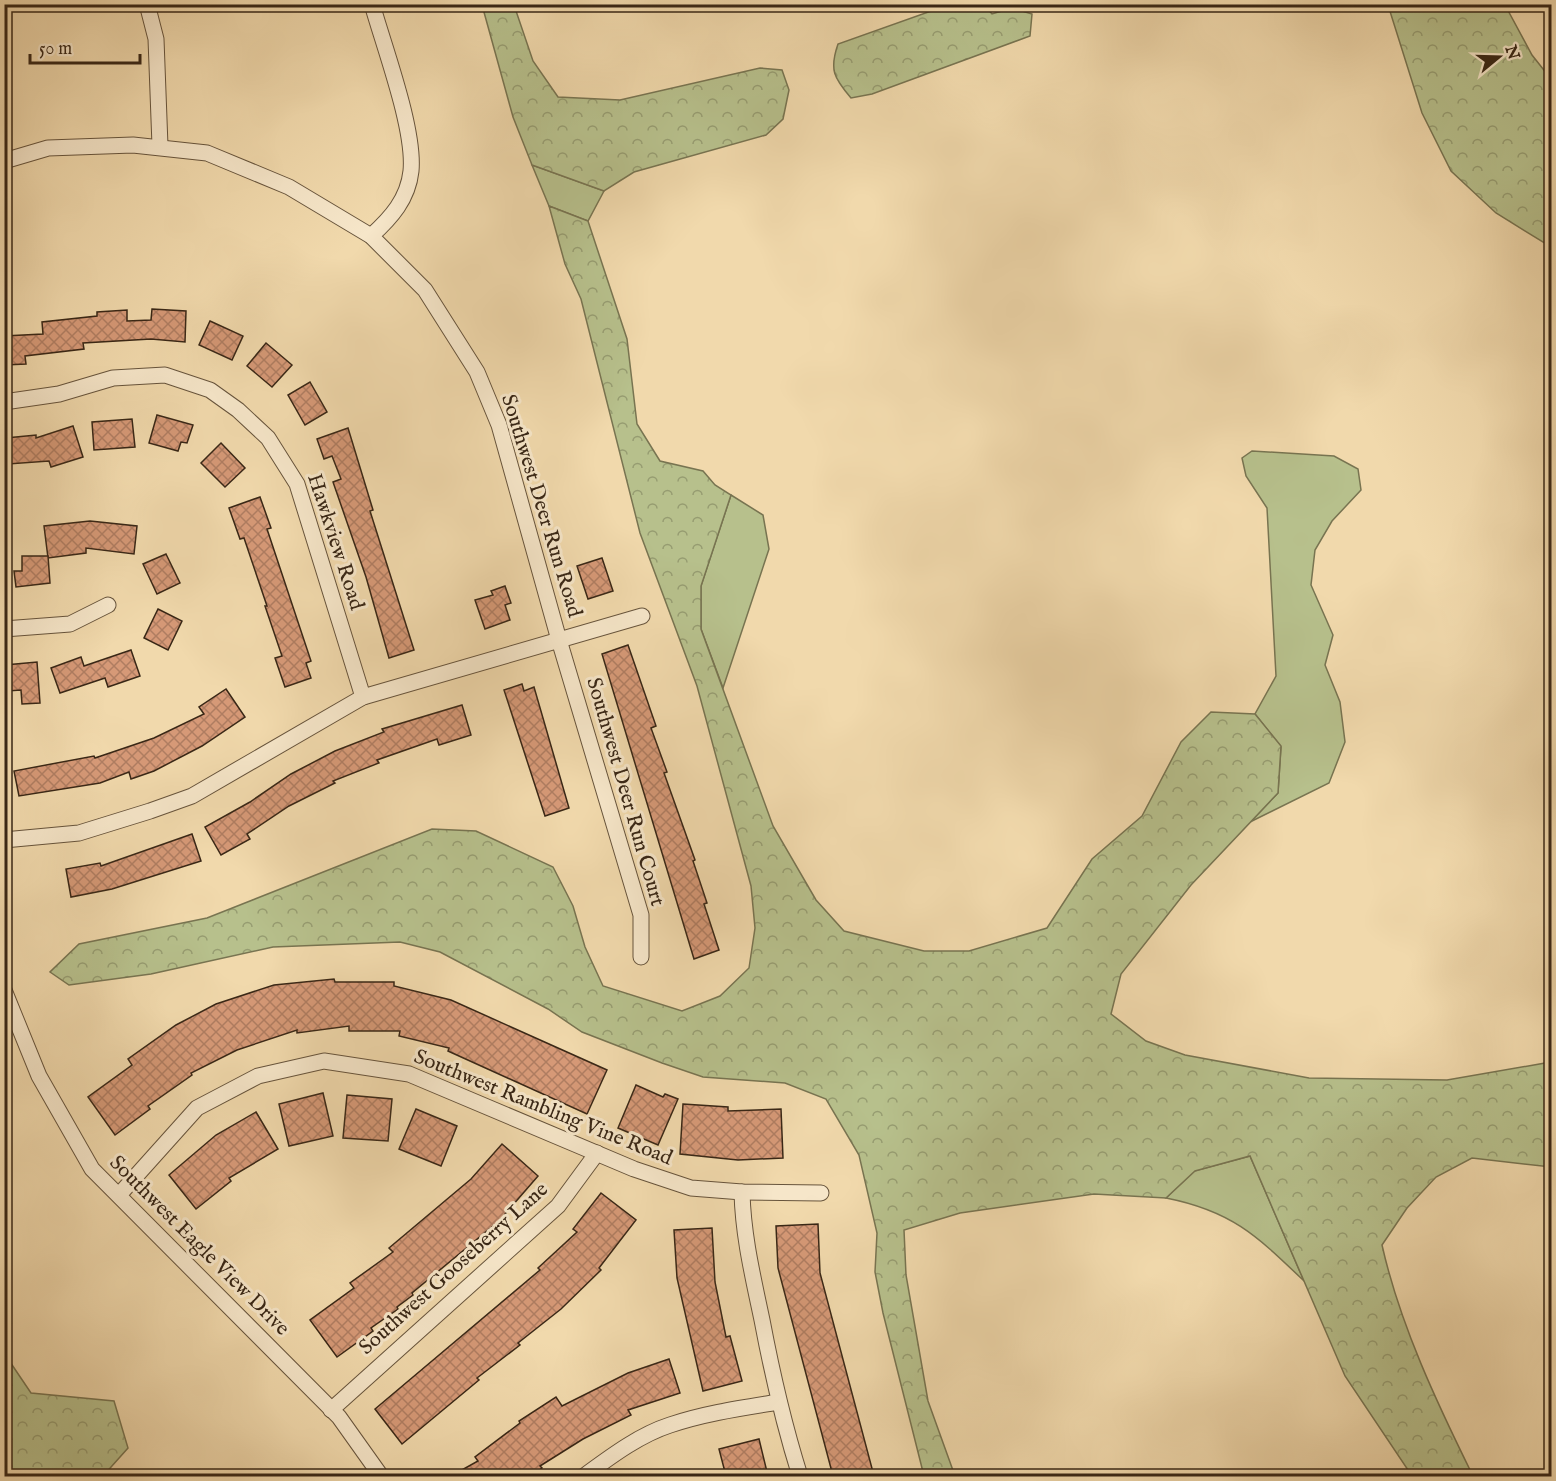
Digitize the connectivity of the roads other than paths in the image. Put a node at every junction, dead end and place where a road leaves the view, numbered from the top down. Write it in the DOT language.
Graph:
graph roads {
  1 [pos="147,4"];
  2 [pos="372,4"];
  3 [pos="160,146"];
  4 [pos="4,161"];
  5 [pos="371,236"];
  6 [pos="4,402"];
  7 [pos="108,605"];
  8 [pos="642,616"];
  9 [pos="4,629"];
  10 [pos="559,640"];
  11 [pos="363,698"];
  12 [pos="4,840"];
  13 [pos="641,957"];
  14 [pos="4,990"];
  15 [pos="597,1153"];
  16 [pos="742,1192"];
  17 [pos="821,1193"];
  18 [pos="119,1195"];
  19 [pos="779,1402"];
  20 [pos="331,1410"];
  21 [pos="381,1476"];
  22 [pos="584,1476"];
  23 [pos="800,1476"];
  1 -- 3 [label="street"];
  2 -- 5 [label="street"];
  3 -- 4 [label="street, Southwest Deer Run Road"];
  3 -- 5 [label="street, Southwest Deer Run Road"];
  5 -- 10 [label="street, Southwest Deer Run Road"];
  6 -- 11 [label="street, Hawkview Road"];
  7 -- 9 [label="street"];
  8 -- 10 [label="street"];
  10 -- 11 [label="street"];
  10 -- 13 [label="street, Southwest Deer Run Court"];
  11 -- 12 [label="street"];
  14 -- 18 [label="street, Southwest Eagle View Drive"];
  15 -- 16 [label="street, Southwest Rambling Vine Road"];
  15 -- 18 [label="street, Southwest Rambling Vine Road"];
  15 -- 20 [label="street, Southwest Gooseberry Lane"];
  16 -- 17 [label="street, Southwest Rambling Vine Road"];
  16 -- 19 [label="street"];
  18 -- 20 [label="street, Southwest Eagle View Drive"];
  19 -- 22 [label="street"];
  19 -- 23 [label="street"];
  20 -- 21 [label="street, Southwest Eagle View Drive"];
}
